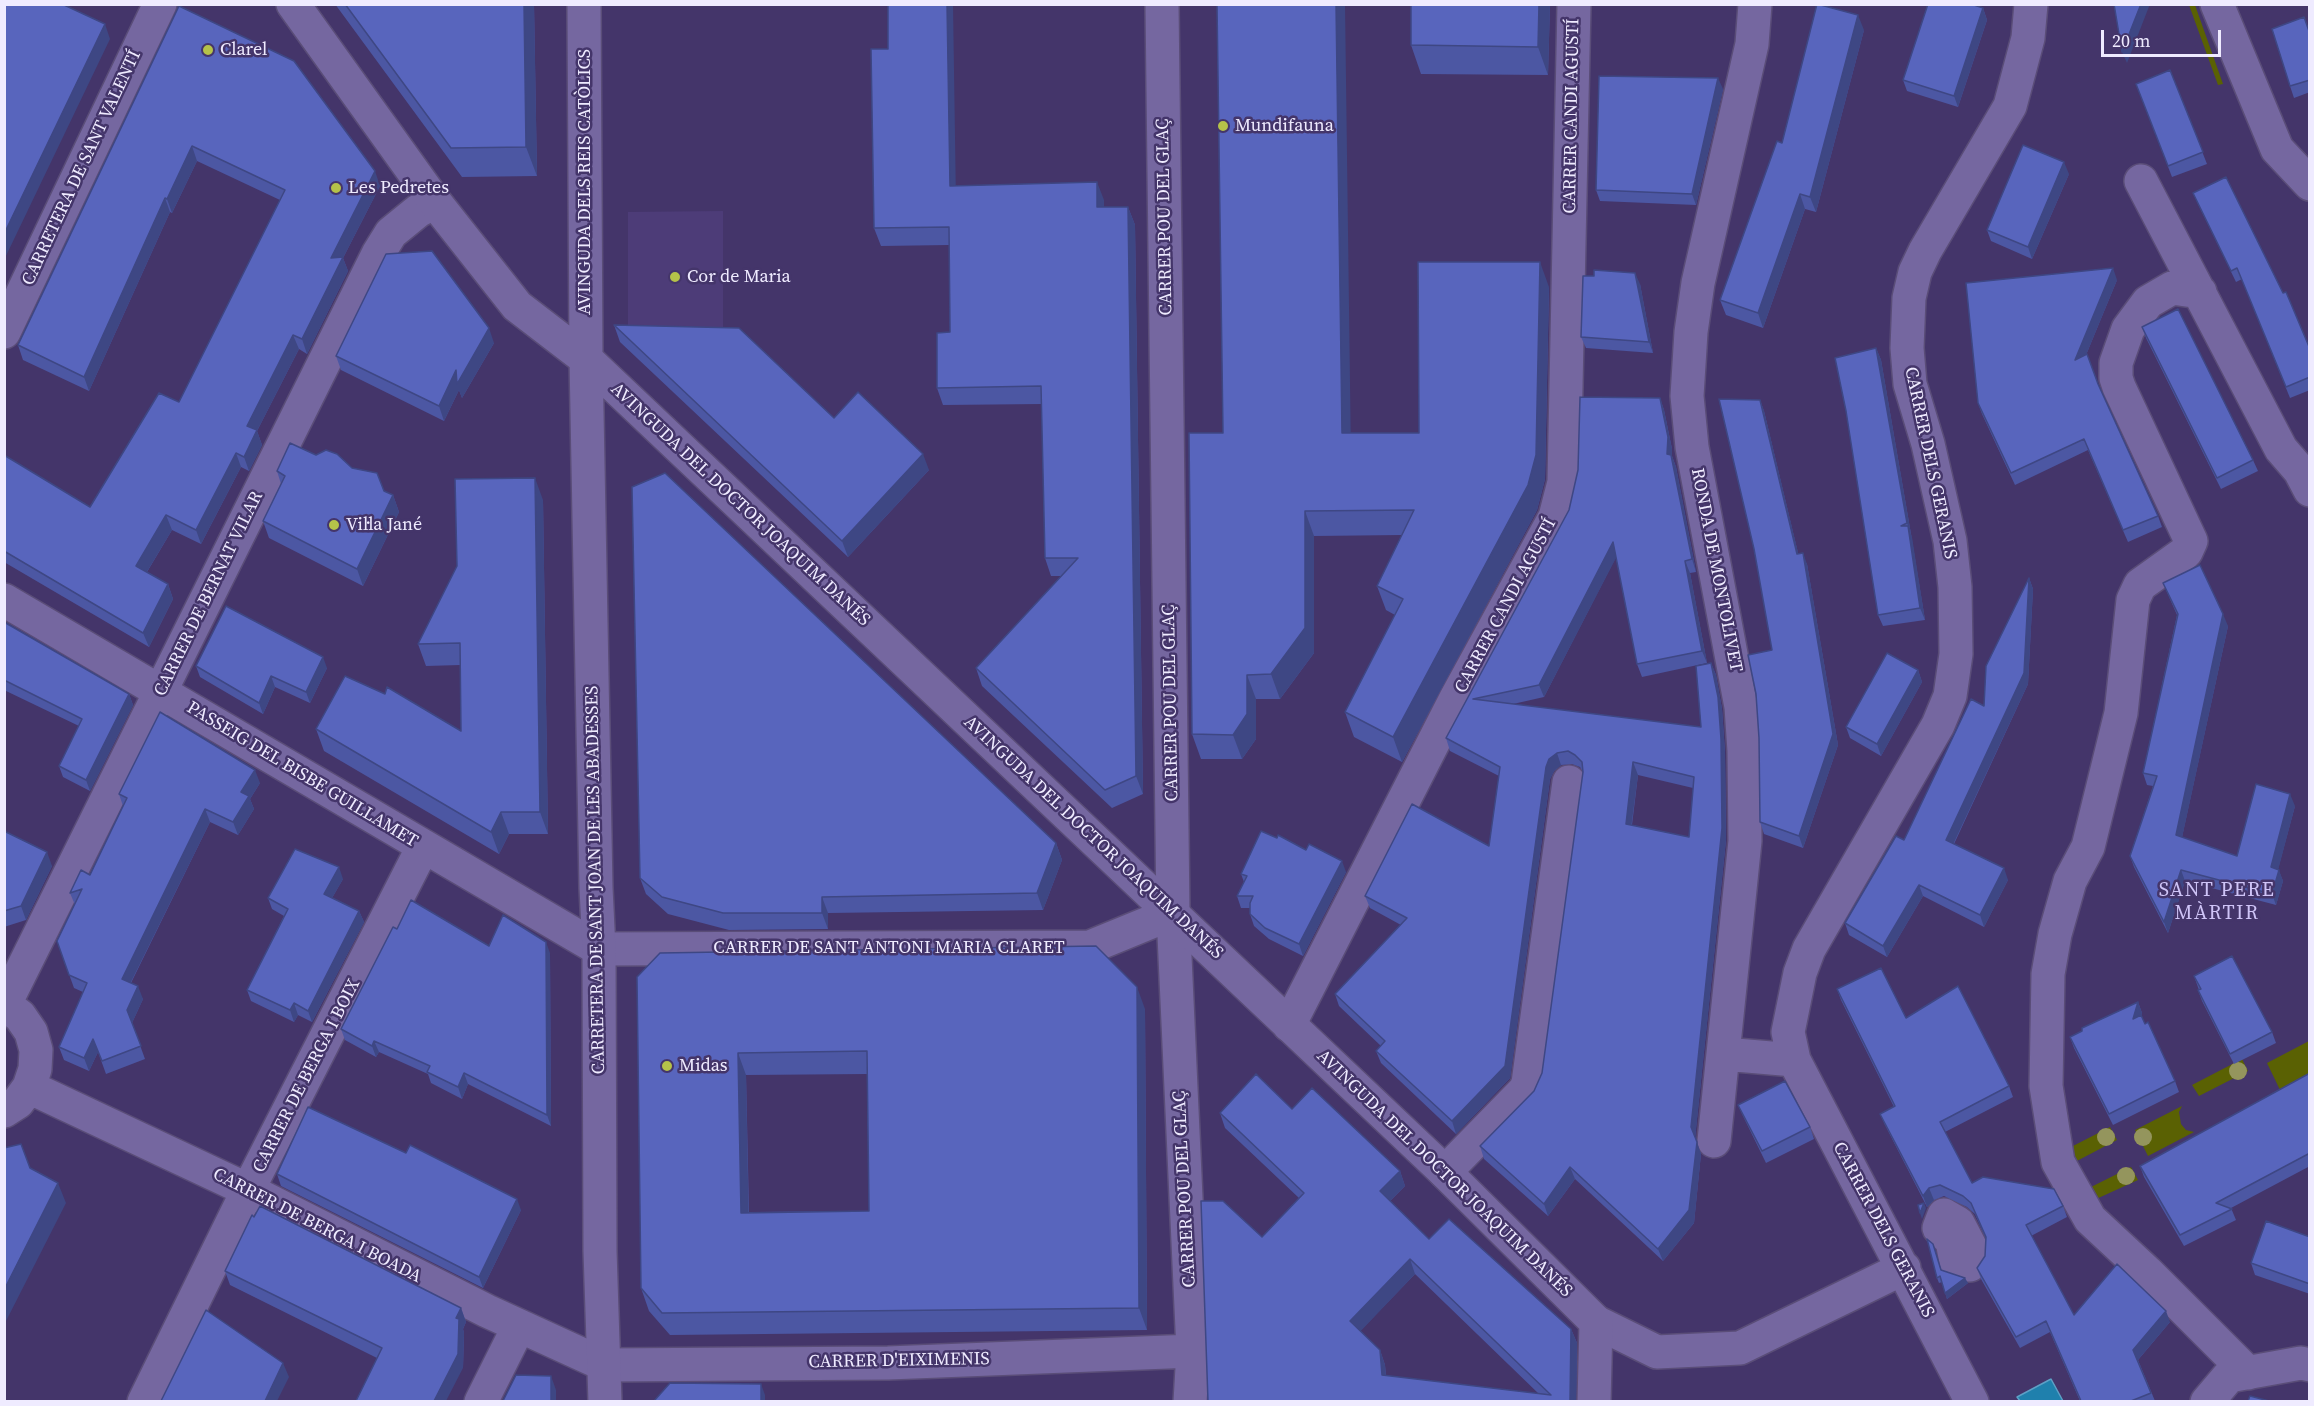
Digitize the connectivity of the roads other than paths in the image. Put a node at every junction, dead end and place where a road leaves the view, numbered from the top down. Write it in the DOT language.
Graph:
graph roads {
  1 [pos="160,4"];
  2 [pos="584,4"];
  3 [pos="1162,4"];
  4 [pos="1574,4"];
  5 [pos="1755,4"];
  6 [pos="2031,4"];
  7 [pos="2217,4"];
  8 [pos="293,6"];
  9 [pos="2141,181"];
  10 [pos="2310,184"];
  11 [pos="435,202"];
  12 [pos="2200,292"];
  13 [pos="4,332"];
  14 [pos="586,359"];
  15 [pos="2310,490"];
  16 [pos="4,600"];
  17 [pos="161,691"];
  18 [pos="1569,782"];
  19 [pos="423,848"];
  20 [pos="1173,913"];
  21 [pos="599,949"];
  22 [pos="5,1004"];
  23 [pos="1289,1025"];
  24 [pos="1724,1054"];
  25 [pos="1794,1060"];
  26 [pos="29,1087"];
  27 [pos="4,1111"];
  28 [pos="1714,1141"];
  29 [pos="1445,1172"];
  30 [pos="248,1190"];
  31 [pos="1904,1268"];
  32 [pos="1596,1322"];
  33 [pos="519,1326"];
  34 [pos="1193,1351"];
  35 [pos="605,1365"];
  36 [pos="2307,1366"];
  37 [pos="2248,1373"];
  38 [pos="144,1401"];
  39 [pos="481,1401"];
  40 [pos="605,1401"];
  41 [pos="1190,1401"];
  42 [pos="1594,1401"];
  43 [pos="1972,1401"];
  44 [pos="2207,1401"];
  1 -- 13 [label="street, CARRETERA DE SANT VALENTÍ"];
  2 -- 14 [label="street, AVINGUDA DELS REIS CATÒLICS"];
  3 -- 20 [label="street, CARRER POU DEL GLAÇ"];
  4 -- 23 [label="street, CARRER CANDI AGUSTÍ"];
  5 -- 24 [label="street, RONDA DE MONTOLIVET"];
  6 -- 25 [label="street, CARRER DELS GERANIS"];
  7 -- 10 [label="street"];
  8 -- 11 [label="street, AVINGUDA DEL DOCTOR JOAQUIM DANÉS"];
  9 -- 12 [label="street"];
  11 -- 14 [label="street, AVINGUDA DEL DOCTOR JOAQUIM DANÉS"];
  11 -- 17 [label="street, CARRER DE BERNAT VILAR"];
  12 -- 15 [label="street"];
  12 -- 37 [label="street"];
  14 -- 20 [label="street, AVINGUDA DEL DOCTOR JOAQUIM DANÉS"];
  14 -- 21 [label="street, CARRETERA DE SANT JOAN DE LES ABADESSES"];
  16 -- 17 [label="street, PASSEIG DEL BISBE GUILLAMET"];
  17 -- 19 [label="street, PASSEIG DEL BISBE GUILLAMET"];
  17 -- 22 [label="street, CARRER DE BERNAT VILAR"];
  18 -- 29 [label="street"];
  19 -- 21 [label="street, PASSEIG DEL BISBE GUILLAMET"];
  19 -- 30 [label="street, CARRER DE BERGA I BOIX"];
  20 -- 21 [label="street, CARRER DE SANT ANTONI MARIA CLARET"];
  20 -- 23 [label="street, AVINGUDA DEL DOCTOR JOAQUIM DANÉS"];
  20 -- 34 [label="street, CARRER POU DEL GLAÇ"];
  21 -- 35 [label="street, CARRETERA DE SANT JOAN DE LES ABADESSES"];
  22 -- 26 [label="street"];
  23 -- 29 [label="street, AVINGUDA DEL DOCTOR JOAQUIM DANÉS"];
  24 -- 25 [label="street"];
  24 -- 28 [label="street, RONDA DE MONTOLIVET"];
  25 -- 31 [label="street, CARRER DELS GERANIS"];
  26 -- 27 [label="street"];
  26 -- 30 [label="street, CARRER DE BERGA I BOADA"];
  29 -- 32 [label="street, AVINGUDA DEL DOCTOR JOAQUIM DANÉS"];
  30 -- 33 [label="street, CARRER DE BERGA I BOADA"];
  30 -- 38 [label="street, CARRER DE BERGA I BOIX"];
  31 -- 32 [label="street, AVINGUDA DEL DOCTOR JOAQUIM DANÉS"];
  31 -- 43 [label="street, CARRER DELS GERANIS"];
  32 -- 42 [label="street"];
  33 -- 35 [label="street, CARRER DE BERGA I BOADA"];
  33 -- 39 [label="street"];
  34 -- 35 [label="street, CARRER D'EIXIMENIS"];
  34 -- 41 [label="street, CARRER POU DEL GLAÇ"];
  35 -- 40 [label="street, CARRETERA DE SANT JOAN DE LES ABADESSES"];
  36 -- 37 [label="street"];
  37 -- 44 [label="street"];
}
